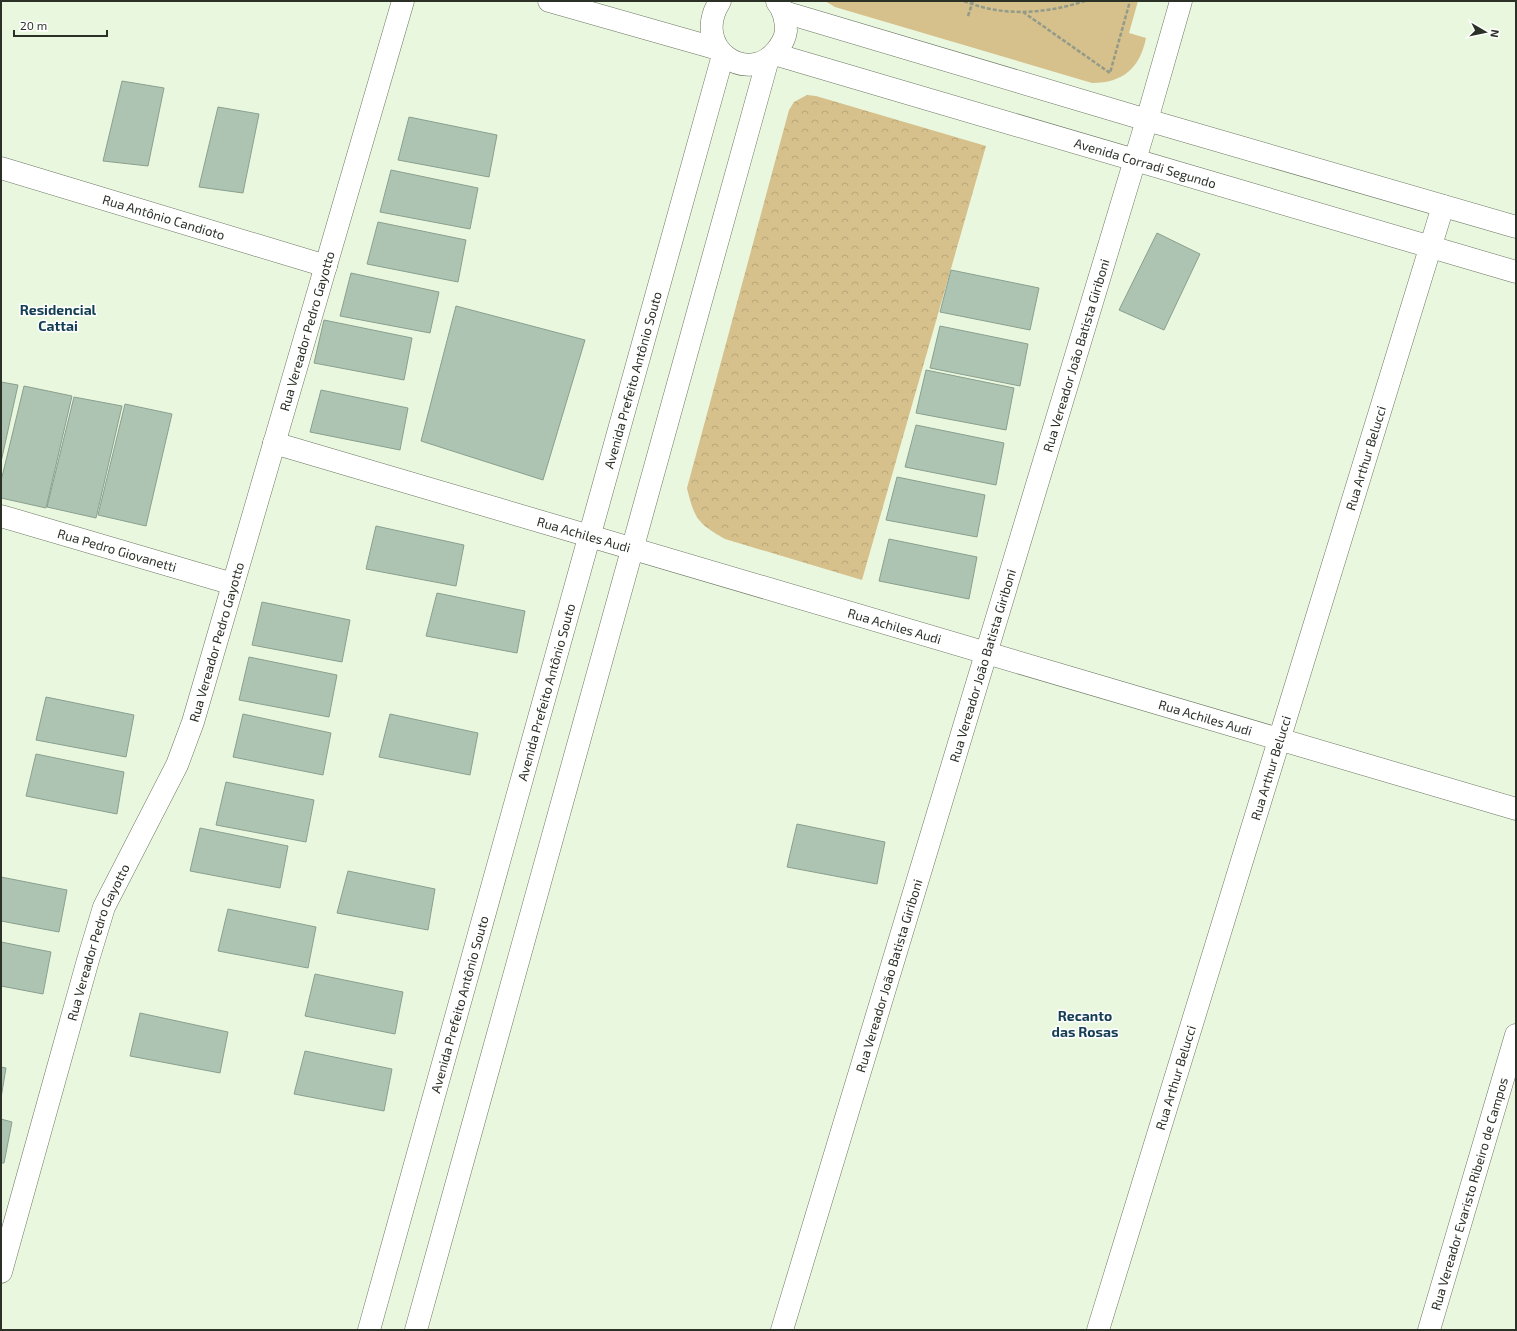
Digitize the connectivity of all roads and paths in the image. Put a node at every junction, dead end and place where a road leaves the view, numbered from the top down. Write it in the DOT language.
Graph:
graph roads {
  1 [pos="403,1"];
  2 [pos="549,1"];
  3 [pos="720,1"];
  4 [pos="964,1"];
  5 [pos="1085,1"];
  6 [pos="1130,1"];
  7 [pos="1181,1"];
  8 [pos="972,3"];
  9 [pos="779,4"];
  10 [pos="1023,12"];
  11 [pos="968,16"];
  12 [pos="721,52"];
  13 [pos="771,57"];
  14 [pos="1147,120"];
  15 [pos="1135,160"];
  16 [pos="1,168"];
  17 [pos="1443,206"];
  18 [pos="1516,227"];
  19 [pos="1430,247"];
  20 [pos="326,266"];
  21 [pos="1516,272"];
  22 [pos="274,443"];
  23 [pos="1,516"];
  24 [pos="589,536"];
  25 [pos="632,549"];
  26 [pos="233,584"];
  27 [pos="986,653"];
  28 [pos="1280,738"];
  29 [pos="1516,809"];
  30 [pos="1516,1035"];
  31 [pos="1,1272"];
  32 [pos="369,1330"];
  33 [pos="416,1330"];
  34 [pos="782,1330"];
  35 [pos="1098,1330"];
  36 [pos="1429,1330"];
  1 -- 20 [label="street, Rua Vereador Pedro Gayotto"];
  2 -- 12 [label="street"];
  3 -- 12 [label="street"];
  4 -- 8 [label="path"];
  5 -- 10 [label="path"];
  6 -- 10 [label="path"];
  7 -- 14 [label="street, Rua Vereador João Batista Giriboni"];
  8 -- 10 [label="path"];
  8 -- 11 [label="path"];
  9 -- 13 [label="street"];
  9 -- 14 [label="street"];
  12 -- 13 [label="street"];
  12 -- 24 [label="street, Avenida Prefeito Antônio Souto"];
  13 -- 15 [label="street, Avenida Corradi Segundo"];
  13 -- 25 [label="street"];
  14 -- 15 [label="street, Rua Vereador João Batista Giriboni"];
  14 -- 17 [label="street"];
  15 -- 19 [label="street, Avenida Corradi Segundo"];
  15 -- 27 [label="street, Rua Vereador João Batista Giriboni"];
  16 -- 20 [label="street, Rua Antônio Candioto"];
  17 -- 18 [label="street"];
  17 -- 19 [label="street, Rua Arthur Belucci"];
  19 -- 21 [label="street, Avenida Corradi Segundo"];
  19 -- 28 [label="street, Rua Arthur Belucci"];
  20 -- 22 [label="street, Rua Vereador Pedro Gayotto"];
  22 -- 24 [label="street, Rua Achiles Audi"];
  22 -- 26 [label="street, Rua Vereador Pedro Gayotto"];
  23 -- 26 [label="street, Rua Pedro Giovanetti"];
  24 -- 25 [label="street, Rua Achiles Audi"];
  24 -- 32 [label="street, Avenida Prefeito Antônio Souto"];
  25 -- 27 [label="street, Rua Achiles Audi"];
  25 -- 33 [label="street"];
  26 -- 31 [label="street, Rua Vereador Pedro Gayotto"];
  27 -- 28 [label="street, Rua Achiles Audi"];
  27 -- 34 [label="street, Rua Vereador João Batista Giriboni"];
  28 -- 29 [label="street, Rua Achiles Audi"];
  28 -- 35 [label="street, Rua Arthur Belucci"];
  30 -- 36 [label="street, Rua Vereador Evaristo Ribeiro de Campos"];
}
